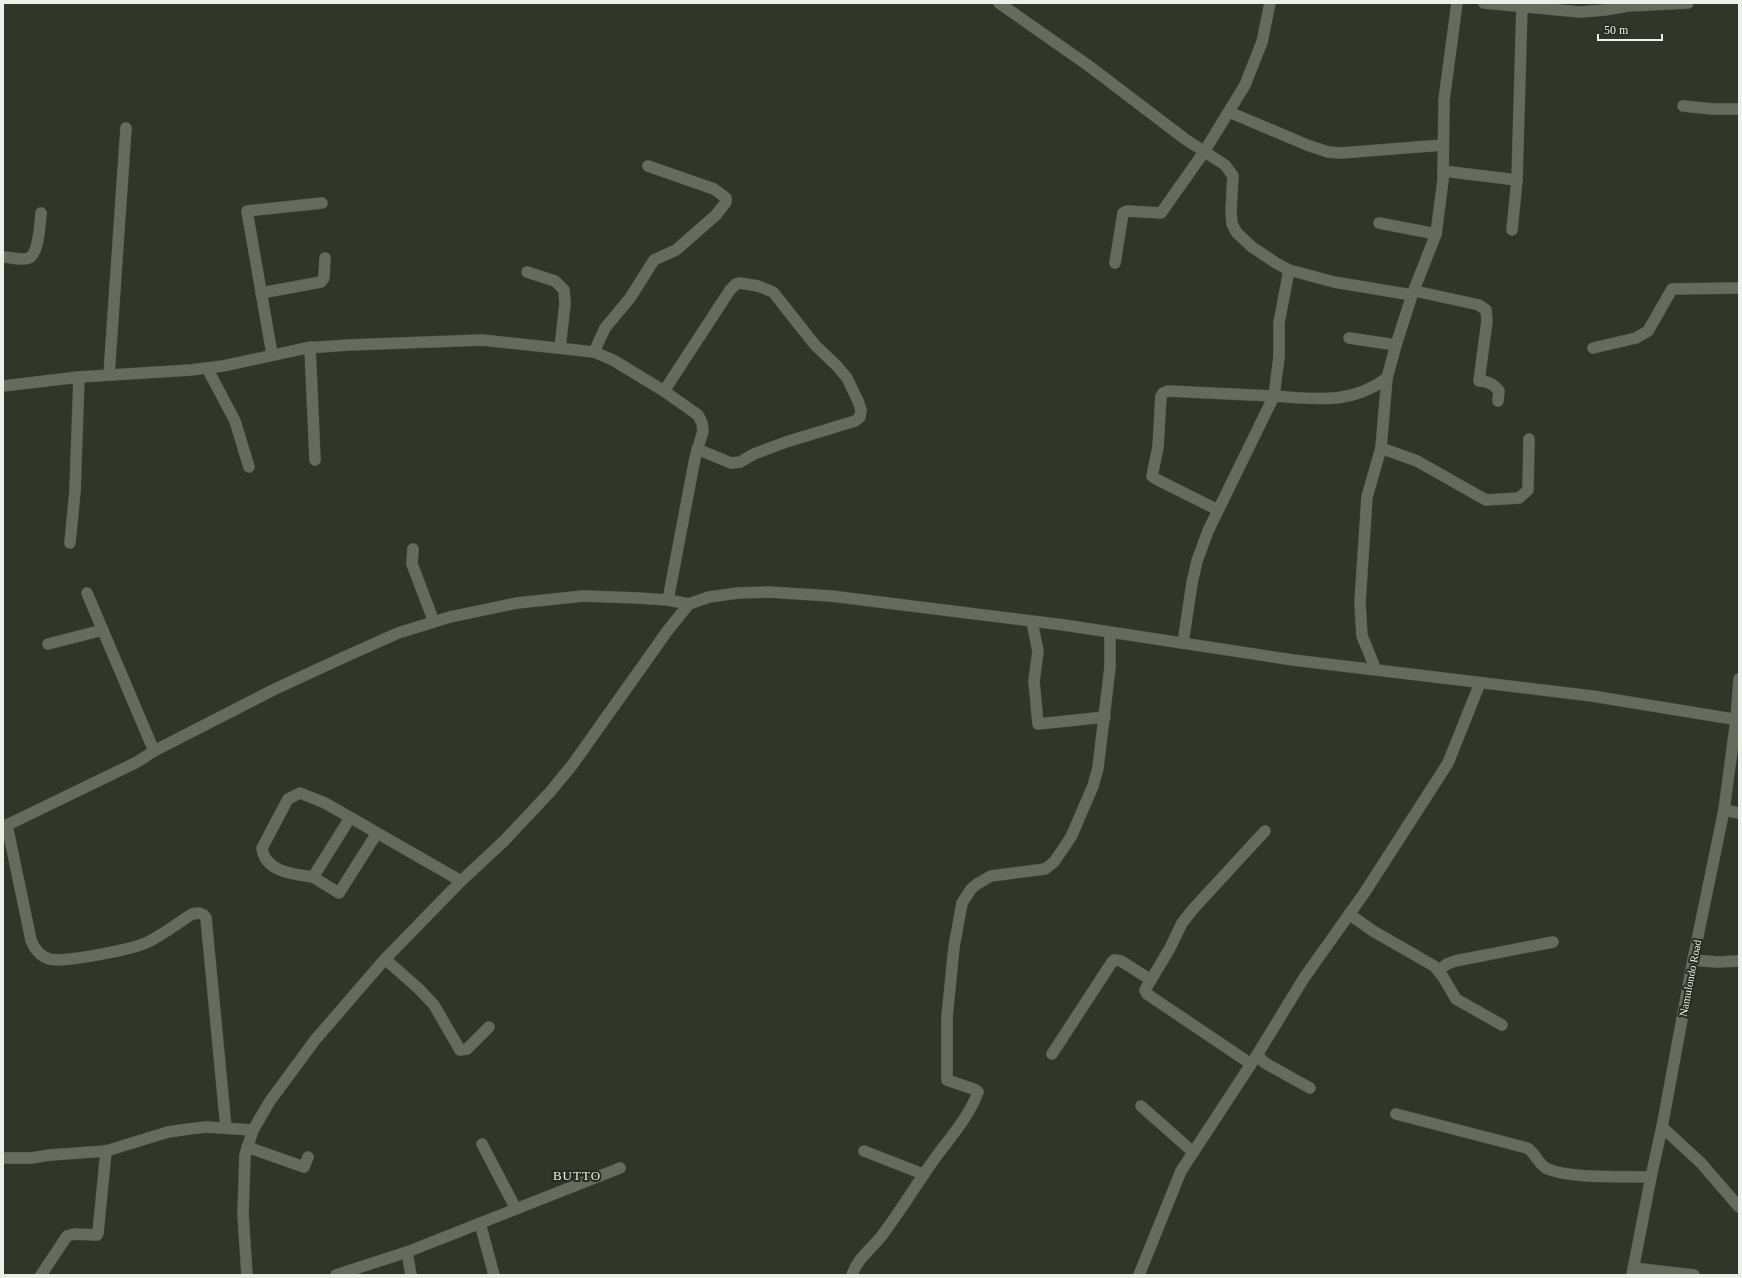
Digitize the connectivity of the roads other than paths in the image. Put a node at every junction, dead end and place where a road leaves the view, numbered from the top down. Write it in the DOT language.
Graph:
graph roads {
  1 [pos="998,3"];
  2 [pos="1270,3"];
  3 [pos="1457,3"];
  4 [pos="1484,3"];
  5 [pos="1688,3"];
  6 [pos="1522,6"];
  7 [pos="1682,106"];
  8 [pos="1739,109"];
  9 [pos="1229,112"];
  10 [pos="126,128"];
  11 [pos="1443,145"];
  12 [pos="1204,152"];
  13 [pos="648,166"];
  14 [pos="1443,171"];
  15 [pos="1517,180"];
  16 [pos="322,204"];
  17 [pos="41,213"];
  18 [pos="1379,223"];
  19 [pos="1512,230"];
  20 [pos="1436,234"];
  21 [pos="3,257"];
  22 [pos="325,258"];
  23 [pos="1115,263"];
  24 [pos="1289,270"];
  25 [pos="527,272"];
  26 [pos="1739,288"];
  27 [pos="261,293"];
  28 [pos="1414,293"];
  29 [pos="1349,338"];
  30 [pos="1396,345"];
  31 [pos="310,347"];
  32 [pos="560,348"];
  33 [pos="1593,348"];
  34 [pos="594,352"];
  35 [pos="272,354"];
  36 [pos="207,368"];
  37 [pos="109,376"];
  38 [pos="79,377"];
  39 [pos="1387,378"];
  40 [pos="3,386"];
  41 [pos="664,391"];
  42 [pos="1274,396"];
  43 [pos="1498,401"];
  44 [pos="1530,439"];
  45 [pos="1381,448"];
  46 [pos="697,449"];
  47 [pos="314,460"];
  48 [pos="249,467"];
  49 [pos="1218,510"];
  50 [pos="70,543"];
  51 [pos="413,549"];
  52 [pos="87,593"];
  53 [pos="668,600"];
  54 [pos="689,604"];
  55 [pos="434,622"];
  56 [pos="1032,622"];
  57 [pos="103,630"];
  58 [pos="1110,633"];
  59 [pos="1183,643"];
  60 [pos="48,644"];
  61 [pos="1376,670"];
  62 [pos="1739,680"];
  63 [pos="1480,683"];
  64 [pos="1104,717"];
  65 [pos="1738,720"];
  66 [pos="154,751"];
  67 [pos="1724,810"];
  68 [pos="1739,812"];
  69 [pos="350,818"];
  70 [pos="5,826"];
  71 [pos="1266,831"];
  72 [pos="377,833"];
  73 [pos="313,877"];
  74 [pos="461,881"];
  75 [pos="1349,914"];
  76 [pos="1553,942"];
  77 [pos="385,959"];
  78 [pos="1693,960"];
  79 [pos="1739,961"];
  80 [pos="1439,970"];
  81 [pos="1151,980"];
  82 [pos="1502,1025"];
  83 [pos="489,1027"];
  84 [pos="1052,1054"];
  85 [pos="1254,1060"];
  86 [pos="1310,1088"];
  87 [pos="1141,1106"];
  88 [pos="1396,1114"];
  89 [pos="1662,1127"];
  90 [pos="226,1128"];
  91 [pos="253,1130"];
  92 [pos="482,1144"];
  93 [pos="247,1147"];
  94 [pos="106,1150"];
  95 [pos="864,1151"];
  96 [pos="1193,1152"];
  97 [pos="308,1157"];
  98 [pos="3,1158"];
  99 [pos="620,1168"];
  100 [pos="923,1174"];
  101 [pos="1651,1177"];
  102 [pos="1739,1207"];
  103 [pos="516,1209"];
  104 [pos="480,1223"];
  105 [pos="407,1252"];
  106 [pos="1632,1272"];
  107 [pos="41,1275"];
  108 [pos="247,1275"];
  109 [pos="336,1275"];
  110 [pos="411,1275"];
  111 [pos="494,1275"];
  112 [pos="852,1275"];
  113 [pos="1139,1275"];
  114 [pos="1694,1275"];
  1 -- 12 [label="street"];
  2 -- 9 [label="street"];
  3 -- 11 [label="street"];
  4 -- 6 [label="street"];
  5 -- 6 [label="street"];
  6 -- 15 [label="street"];
  7 -- 8 [label="street"];
  9 -- 11 [label="street"];
  9 -- 12 [label="street"];
  10 -- 37 [label="street"];
  11 -- 14 [label="street"];
  12 -- 23 [label="street"];
  12 -- 24 [label="street"];
  13 -- 34 [label="street"];
  14 -- 15 [label="street"];
  14 -- 20 [label="street"];
  15 -- 19 [label="street"];
  16 -- 27 [label="street"];
  17 -- 21 [label="street"];
  18 -- 20 [label="street"];
  20 -- 28 [label="street"];
  22 -- 27 [label="street"];
  24 -- 28 [label="street"];
  24 -- 42 [label="street"];
  25 -- 32 [label="street"];
  26 -- 33 [label="street"];
  27 -- 35 [label="street"];
  28 -- 30 [label="street"];
  28 -- 43 [label="street"];
  29 -- 30 [label="street"];
  30 -- 39 [label="street"];
  31 -- 32 [label="street"];
  31 -- 35 [label="street"];
  31 -- 47 [label="street"];
  32 -- 34 [label="street"];
  34 -- 41 [label="street"];
  35 -- 36 [label="street"];
  36 -- 37 [label="street"];
  36 -- 48 [label="street"];
  37 -- 38 [label="street"];
  38 -- 40 [label="street"];
  38 -- 50 [label="street"];
  39 -- 42 [label="street"];
  39 -- 45 [label="street"];
  41 -- 46 [label="street"];
  41 -- 46 [label="street"];
  42 -- 49 [label="street"];
  42 -- 49 [label="street"];
  44 -- 45 [label="street"];
  45 -- 61 [label="street"];
  46 -- 53 [label="street"];
  49 -- 59 [label="street"];
  51 -- 55 [label="street"];
  52 -- 57 [label="street"];
  53 -- 54 [label="street"];
  53 -- 55 [label="street"];
  54 -- 56 [label="street"];
  54 -- 74 [label="street"];
  55 -- 66 [label="street"];
  56 -- 58 [label="street"];
  56 -- 64 [label="street"];
  57 -- 60 [label="street"];
  57 -- 66 [label="street"];
  58 -- 59 [label="street"];
  58 -- 64 [label="street"];
  59 -- 61 [label="street"];
  61 -- 63 [label="street"];
  62 -- 65 [label="street, Namulondo Road"];
  63 -- 65 [label="street"];
  63 -- 75 [label="street"];
  64 -- 100 [label="street"];
  65 -- 67 [label="street, Namulondo Road"];
  66 -- 70 [label="street"];
  67 -- 68 [label="street"];
  67 -- 78 [label="street, Namulondo Road"];
  69 -- 72 [label="street"];
  69 -- 73 [label="street"];
  69 -- 73 [label="street"];
  70 -- 90 [label="street"];
  71 -- 81 [label="street"];
  72 -- 73 [label="street"];
  72 -- 74 [label="street"];
  74 -- 77 [label="street"];
  75 -- 80 [label="street"];
  75 -- 85 [label="street"];
  76 -- 80 [label="street"];
  77 -- 83 [label="street"];
  77 -- 91 [label="street"];
  78 -- 79 [label="street"];
  78 -- 89 [label="street, Namulondo Road"];
  80 -- 82 [label="street"];
  81 -- 84 [label="street"];
  81 -- 85 [label="street"];
  85 -- 86 [label="street"];
  85 -- 96 [label="street"];
  87 -- 96 [label="street"];
  88 -- 101 [label="street"];
  89 -- 101 [label="street, Namulondo Road"];
  89 -- 102 [label="street"];
  90 -- 91 [label="street"];
  90 -- 94 [label="street"];
  91 -- 93 [label="street"];
  92 -- 103 [label="street"];
  93 -- 97 [label="street"];
  93 -- 108 [label="street"];
  94 -- 98 [label="street"];
  94 -- 107 [label="street"];
  95 -- 100 [label="street"];
  96 -- 113 [label="street"];
  99 -- 103 [label="street"];
  100 -- 112 [label="street"];
  101 -- 106 [label="street, Namulondo Road"];
  103 -- 104 [label="street"];
  104 -- 105 [label="street"];
  104 -- 111 [label="street"];
  105 -- 109 [label="street"];
  105 -- 110 [label="street"];
  106 -- 114 [label="street"];
}
